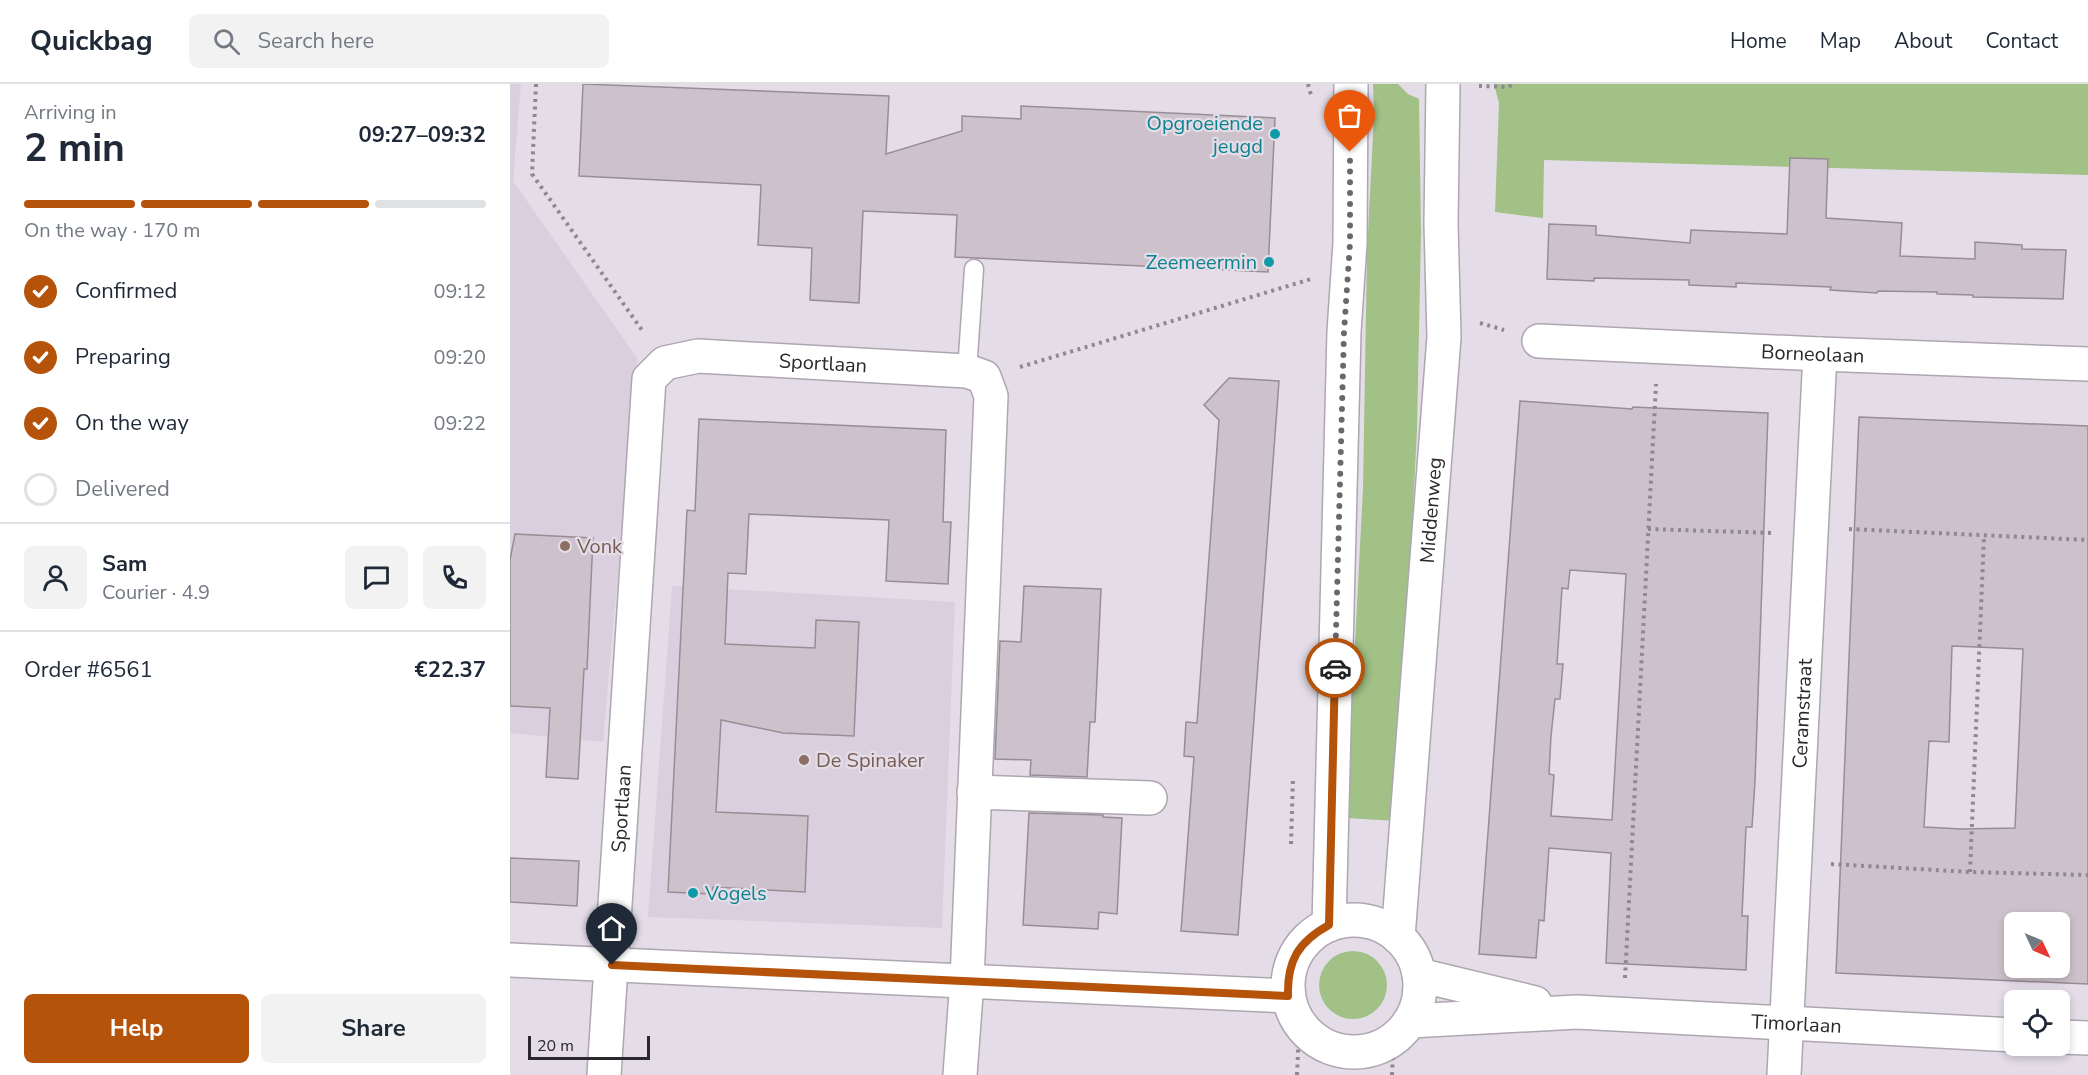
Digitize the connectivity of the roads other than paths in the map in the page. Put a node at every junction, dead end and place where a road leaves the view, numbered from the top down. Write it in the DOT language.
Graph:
graph roads {
  1 [pos="1351,84"];
  2 [pos="1443,84"];
  3 [pos="974,269"];
  4 [pos="1539,341"];
  5 [pos="1820,354"];
  6 [pos="2088,364"];
  7 [pos="976,374"];
  8 [pos="974,792"];
  9 [pos="1150,798"];
  10 [pos="1329,925"];
  11 [pos="1398,937"];
  12 [pos="510,960"];
  13 [pos="612,965"];
  14 [pos="1419,975"];
  15 [pos="966,981"];
  16 [pos="1577,1012"];
  17 [pos="1302,1021"];
  18 [pos="1787,1024"];
  19 [pos="2004,1035"];
  20 [pos="2070,1037"];
  21 [pos="2088,1038"];
  22 [pos="1390,1051"];
  23 [pos="604,1075"];
  24 [pos="960,1075"];
  25 [pos="1326,1075"];
  26 [pos="1784,1075"];
  1 -- 10 [label="street"];
  2 -- 11 [label="street, Middenweg"];
  3 -- 7 [label="lane"];
  4 -- 5 [label="street, Borneolaan"];
  5 -- 6 [label="street, Borneolaan"];
  5 -- 18 [label="street, Ceramstraat"];
  7 -- 8 [label="street"];
  7 -- 13 [label="street, Sportlaan"];
  8 -- 9 [label="street"];
  8 -- 15 [label="street"];
  10 -- 11 [label="street"];
  10 -- 17 [label="street"];
  11 -- 14 [label="street"];
  12 -- 13 [label="street"];
  13 -- 15 [label="street"];
  13 -- 23 [label="street, Sportlaan"];
  14 -- 16 [label="street, Timorlaan"];
  14 -- 22 [label="street"];
  15 -- 17 [label="street"];
  15 -- 24 [label="street"];
  16 -- 18 [label="street, Timorlaan"];
  16 -- 22 [label="street, Timorlaan"];
  17 -- 22 [label="street"];
  17 -- 25 [label="street"];
  18 -- 19 [label="street, Timorlaan"];
  18 -- 26 [label="street, Ceramstraat"];
  20 -- 21 [label="street"];
}
